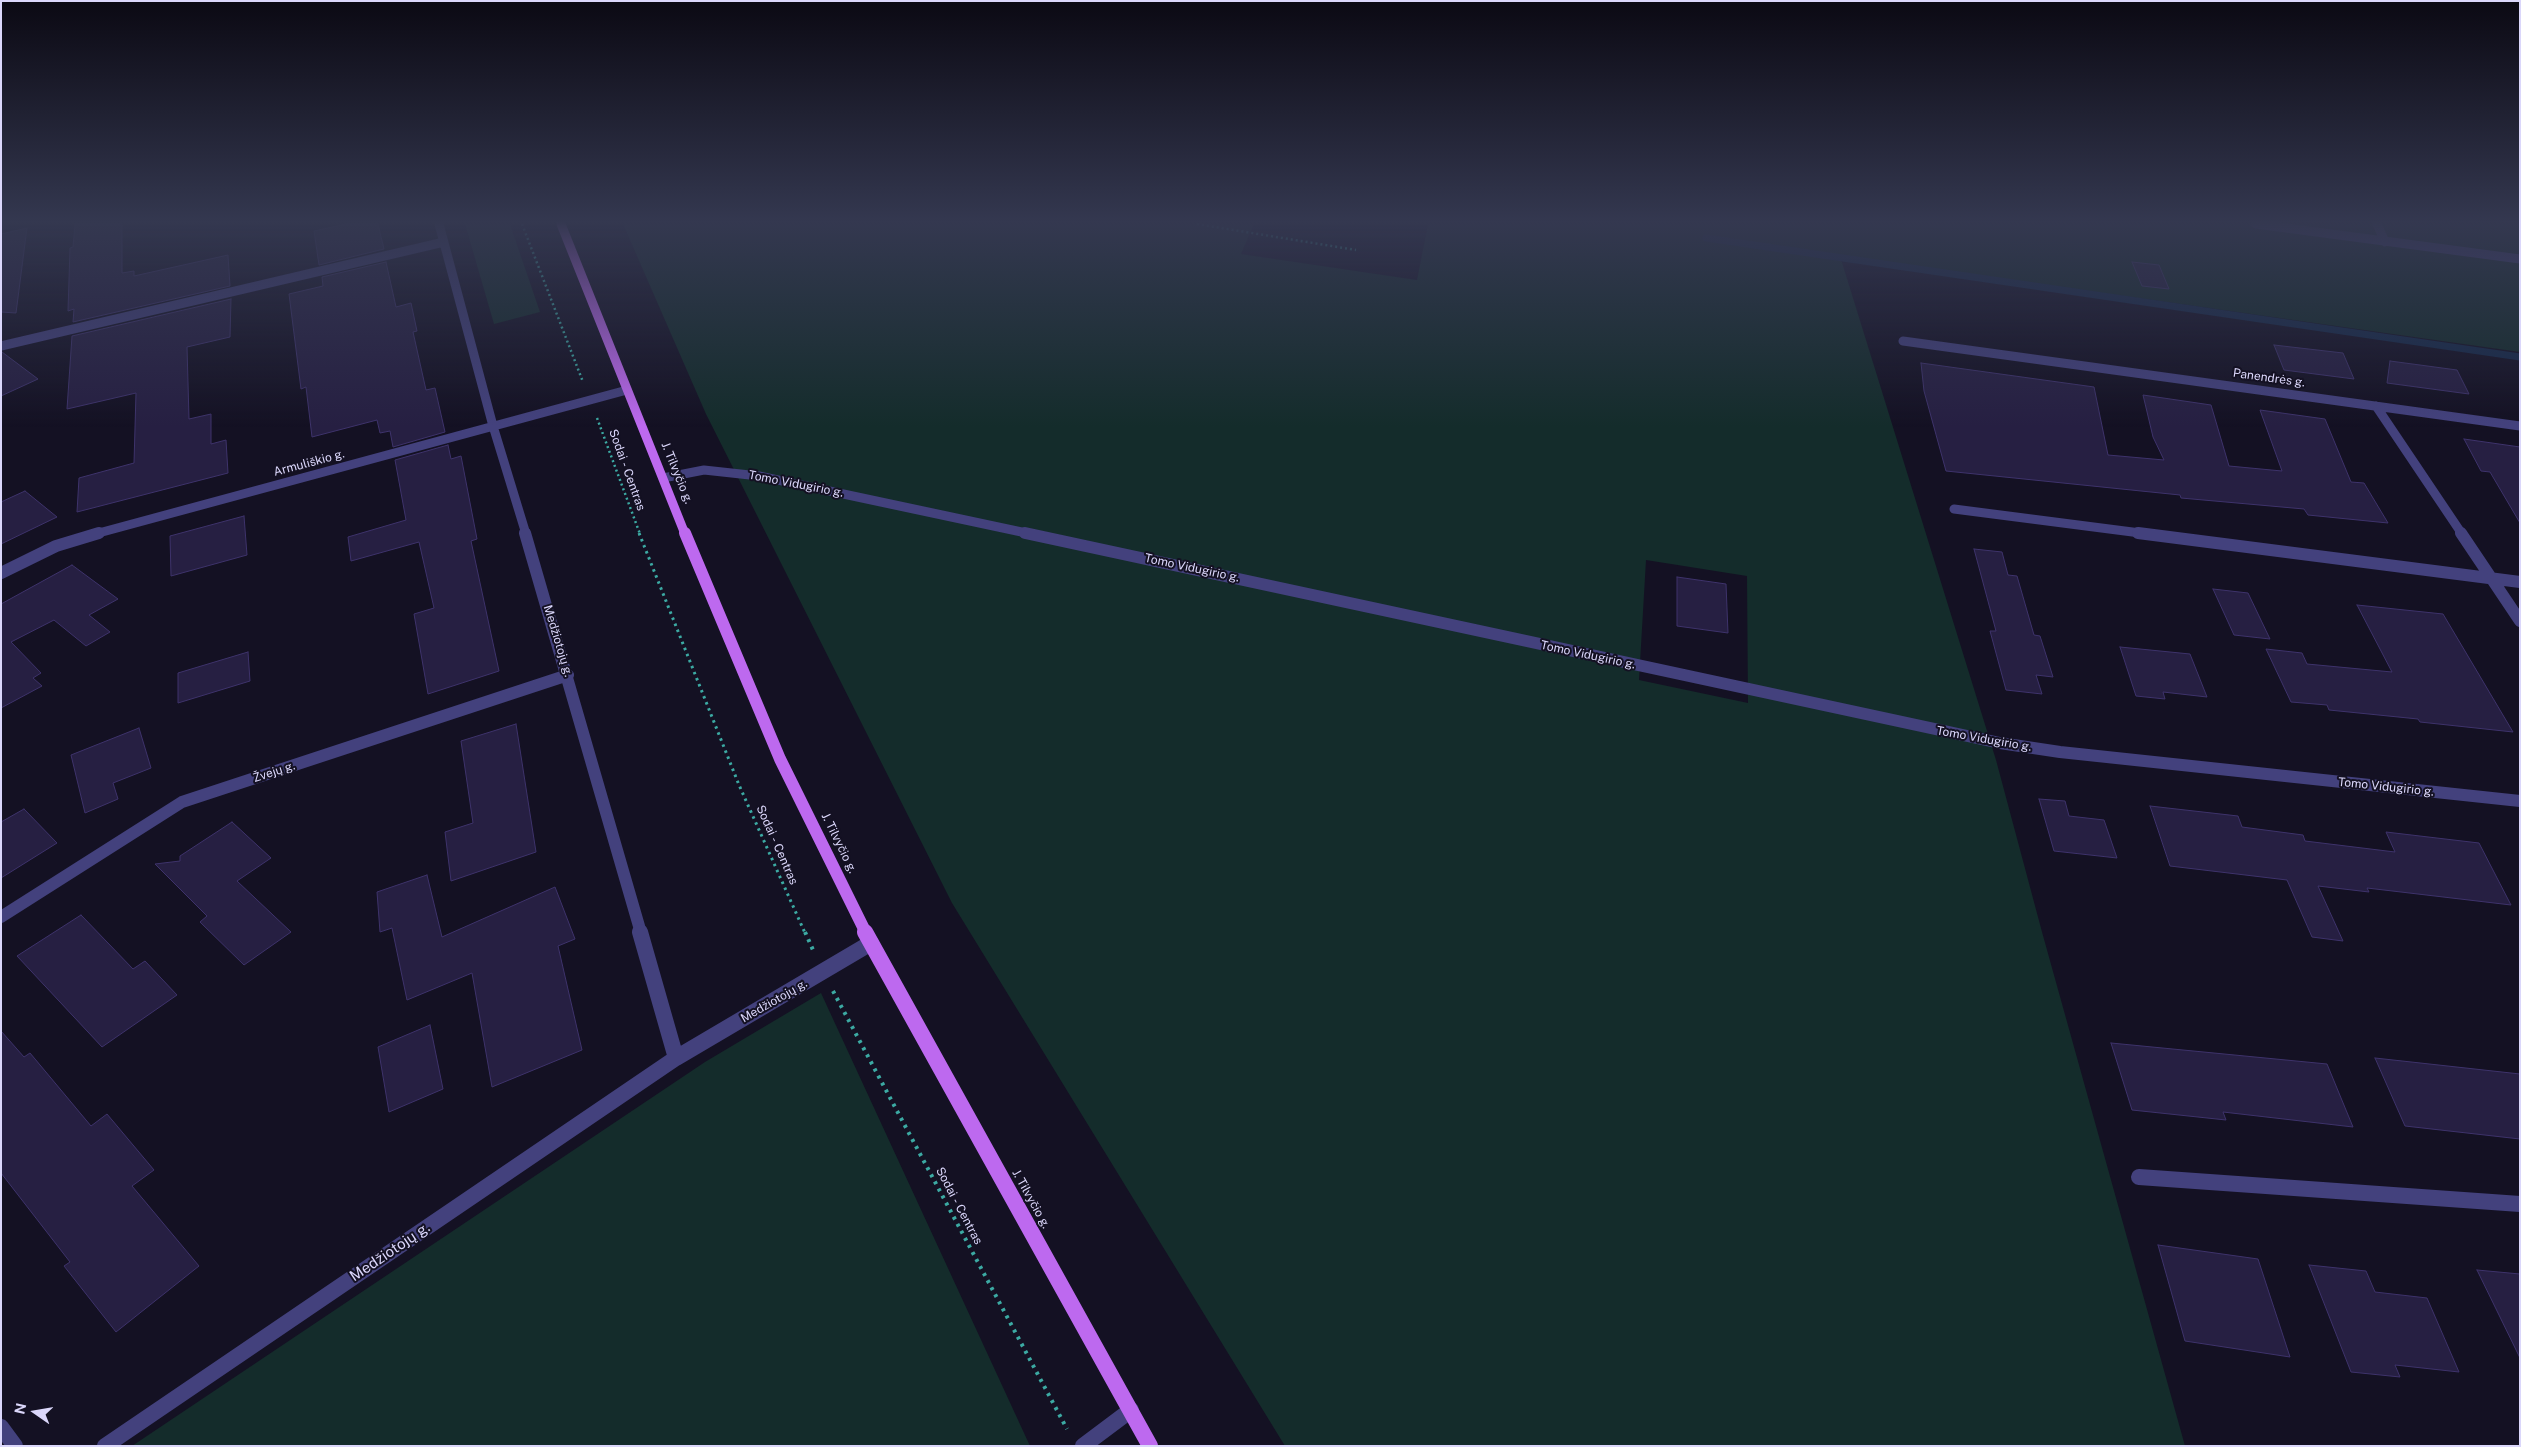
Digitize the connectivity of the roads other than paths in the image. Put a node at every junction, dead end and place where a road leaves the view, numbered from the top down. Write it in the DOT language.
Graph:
graph roads {
  1 [pos="233,292"];
  2 [pos="457,292"];
  3 [pos="588,292"];
  4 [pos="1903,341"];
  5 [pos="1,346"];
  6 [pos="627,390"];
  7 [pos="2376,406"];
  8 [pos="493,426"];
  9 [pos="2520,426"];
  10 [pos="663,478"];
  11 [pos="1954,508"];
  12 [pos="1,572"];
  13 [pos="2493,578"];
  14 [pos="2520,582"];
  15 [pos="2520,621"];
  16 [pos="568,675"];
  17 [pos="2520,801"];
  18 [pos="1,917"];
  19 [pos="872,943"];
  20 [pos="676,1058"];
  21 [pos="2139,1177"];
  22 [pos="2520,1204"];
  23 [pos="1131,1410"];
  24 [pos="1,1427"];
  25 [pos="1077,1441"];
  26 [pos="15,1446"];
  27 [pos="105,1446"];
  28 [pos="1150,1446"];
  1 -- 5 [label="street"];
  2 -- 8 [label="street, Medžiotojų g."];
  3 -- 6 [label="main road, J. Tilvyčio g."];
  4 -- 7 [label="street, Panendrės g."];
  6 -- 8 [label="street, Armuliškio g."];
  6 -- 10 [label="main road, J. Tilvyčio g."];
  7 -- 9 [label="street, Panendrės g."];
  7 -- 13 [label="street"];
  8 -- 12 [label="street, Armuliškio g."];
  8 -- 16 [label="street, Medžiotojų g."];
  10 -- 17 [label="street, Tomo Vidugirio g."];
  10 -- 19 [label="main road, J. Tilvyčio g."];
  11 -- 13 [label="street"];
  13 -- 14 [label="street"];
  13 -- 15 [label="street"];
  16 -- 18 [label="street, Žvejų g."];
  16 -- 20 [label="street, Medžiotojų g."];
  19 -- 20 [label="street, Medžiotojų g."];
  19 -- 23 [label="main road, J. Tilvyčio g."];
  20 -- 27 [label="street, Medžiotojų g."];
  21 -- 22 [label="street"];
  23 -- 25 [label="street"];
  23 -- 28 [label="main road, J. Tilvyčio g."];
  24 -- 26 [label="street"];
}
